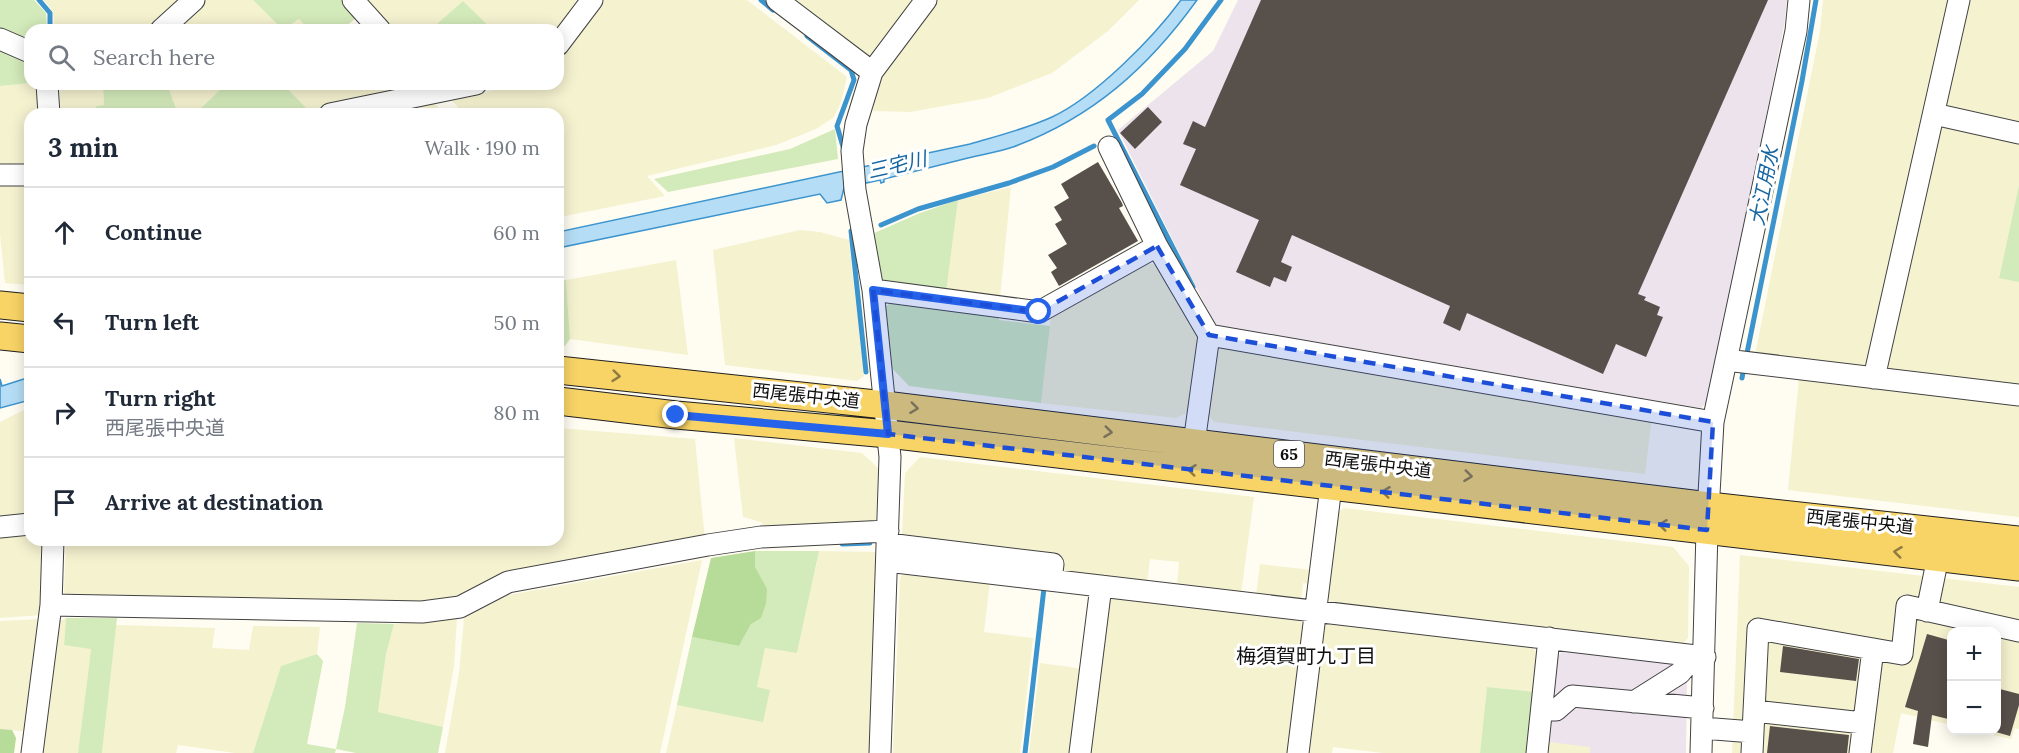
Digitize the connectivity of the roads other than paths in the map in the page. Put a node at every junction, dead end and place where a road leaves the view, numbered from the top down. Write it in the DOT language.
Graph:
graph roads {
  1 [pos="194,0"];
  2 [pos="353,0"];
  3 [pos="592,0"];
  4 [pos="777,0"];
  5 [pos="926,0"];
  6 [pos="1799,0"];
  7 [pos="1959,0"];
  8 [pos="167,24"];
  9 [pos="375,24"];
  10 [pos="564,37"];
  11 [pos="0,39"];
  12 [pos="24,49"];
  13 [pos="872,72"];
  14 [pos="47,90"];
  15 [pos="424,90"];
  16 [pos="49,108"];
  17 [pos="354,108"];
  18 [pos="1934,114"];
  19 [pos="2019,134"];
  20 [pos="1109,147"];
  21 [pos="0,175"];
  22 [pos="24,175"];
  23 [pos="1157,246"];
  24 [pos="873,290"];
  25 [pos="0,305"];
  26 [pos="24,307"];
  27 [pos="1209,334"];
  28 [pos="0,336"];
  29 [pos="24,338"];
  30 [pos="1738,362"];
  31 [pos="564,371"];
  32 [pos="1875,378"];
  33 [pos="2019,395"];
  34 [pos="564,402"];
  35 [pos="885,405"];
  36 [pos="1713,422"];
  37 [pos="888,434"];
  38 [pos="1194,443"];
  39 [pos="1330,486"];
  40 [pos="1708,518"];
  41 [pos="24,525"];
  42 [pos="0,527"];
  43 [pos="2019,540"];
  44 [pos="888,545"];
  45 [pos="53,546"];
  46 [pos="1938,557"];
  47 [pos="2019,567"];
  48 [pos="1101,586"];
  49 [pos="51,605"];
  50 [pos="1316,611"];
  51 [pos="1928,611"];
  52 [pos="2019,632"];
  53 [pos="1549,638"];
  54 [pos="1873,649"];
  55 [pos="1700,656"];
  56 [pos="1634,702"];
  57 [pos="1542,709"];
  58 [pos="1703,718"];
  59 [pos="1753,721"];
  60 [pos="1863,723"];
  61 [pos="32,753"];
  62 [pos="880,753"];
  63 [pos="1080,753"];
  64 [pos="1298,753"];
  65 [pos="1537,753"];
  66 [pos="1701,753"];
  67 [pos="1752,753"];
  68 [pos="1860,753"];
  1 -- 8 [label="street"];
  2 -- 9 [label="street"];
  3 -- 10 [label="street"];
  4 -- 13 [label="street"];
  5 -- 13 [label="street"];
  6 -- 30 [label="street"];
  7 -- 18 [label="street"];
  11 -- 12 [label="street"];
  13 -- 24 [label="street"];
  14 -- 16 [label="street"];
  15 -- 17 [label="street"];
  18 -- 19 [label="street"];
  18 -- 32 [label="street"];
  20 -- 23 [label="street"];
  21 -- 22 [label="street"];
  23 -- 24 [label="street"];
  23 -- 27 [label="street"];
  24 -- 35 [label="street"];
  25 -- 26 [label="main road"];
  27 -- 36 [label="street"];
  27 -- 38 [label="street"];
  28 -- 29 [label="main road"];
  30 -- 32 [label="street"];
  30 -- 36 [label="street"];
  31 -- 35 [label="main road, 西尾張中央道 / 65, one-way"];
  32 -- 33 [label="street"];
  34 -- 37 [label="main road, 西尾張中央道 / 65"];
  35 -- 37 [label="street"];
  35 -- 38 [label="main road, 西尾張中央道 / 65, one-way"];
  36 -- 40 [label="street"];
  39 -- 37 [label="main road, 西尾張中央道 / 65, one-way"];
  37 -- 44 [label="street"];
  38 -- 40 [label="main road, 西尾張中央道 / 65, one-way"];
  40 -- 39 [label="main road, 西尾張中央道 / 65, one-way"];
  39 -- 50 [label="street"];
  40 -- 43 [label="main road, 西尾張中央道 / 65"];
  46 -- 40 [label="main road, 西尾張中央道 / 65, one-way"];
  40 -- 55 [label="street"];
  41 -- 42 [label="street"];
  44 -- 48 [label="street"];
  44 -- 49 [label="street"];
  44 -- 62 [label="street"];
  45 -- 49 [label="street"];
  46 -- 47 [label="main road, 西尾張中央道 / 65"];
  46 -- 51 [label="street"];
  48 -- 50 [label="street"];
  48 -- 63 [label="street"];
  49 -- 61 [label="street"];
  50 -- 53 [label="street"];
  50 -- 64 [label="street"];
  51 -- 52 [label="street"];
  51 -- 54 [label="street"];
  53 -- 55 [label="street"];
  53 -- 57 [label="street"];
  54 -- 59 [label="street"];
  54 -- 60 [label="street"];
  55 -- 56 [label="street"];
  55 -- 58 [label="street"];
  56 -- 57 [label="street"];
  56 -- 58 [label="street"];
  57 -- 65 [label="street"];
  58 -- 59 [label="street"];
  58 -- 66 [label="street"];
  59 -- 60 [label="street"];
  59 -- 67 [label="street"];
  60 -- 68 [label="street"];
}
